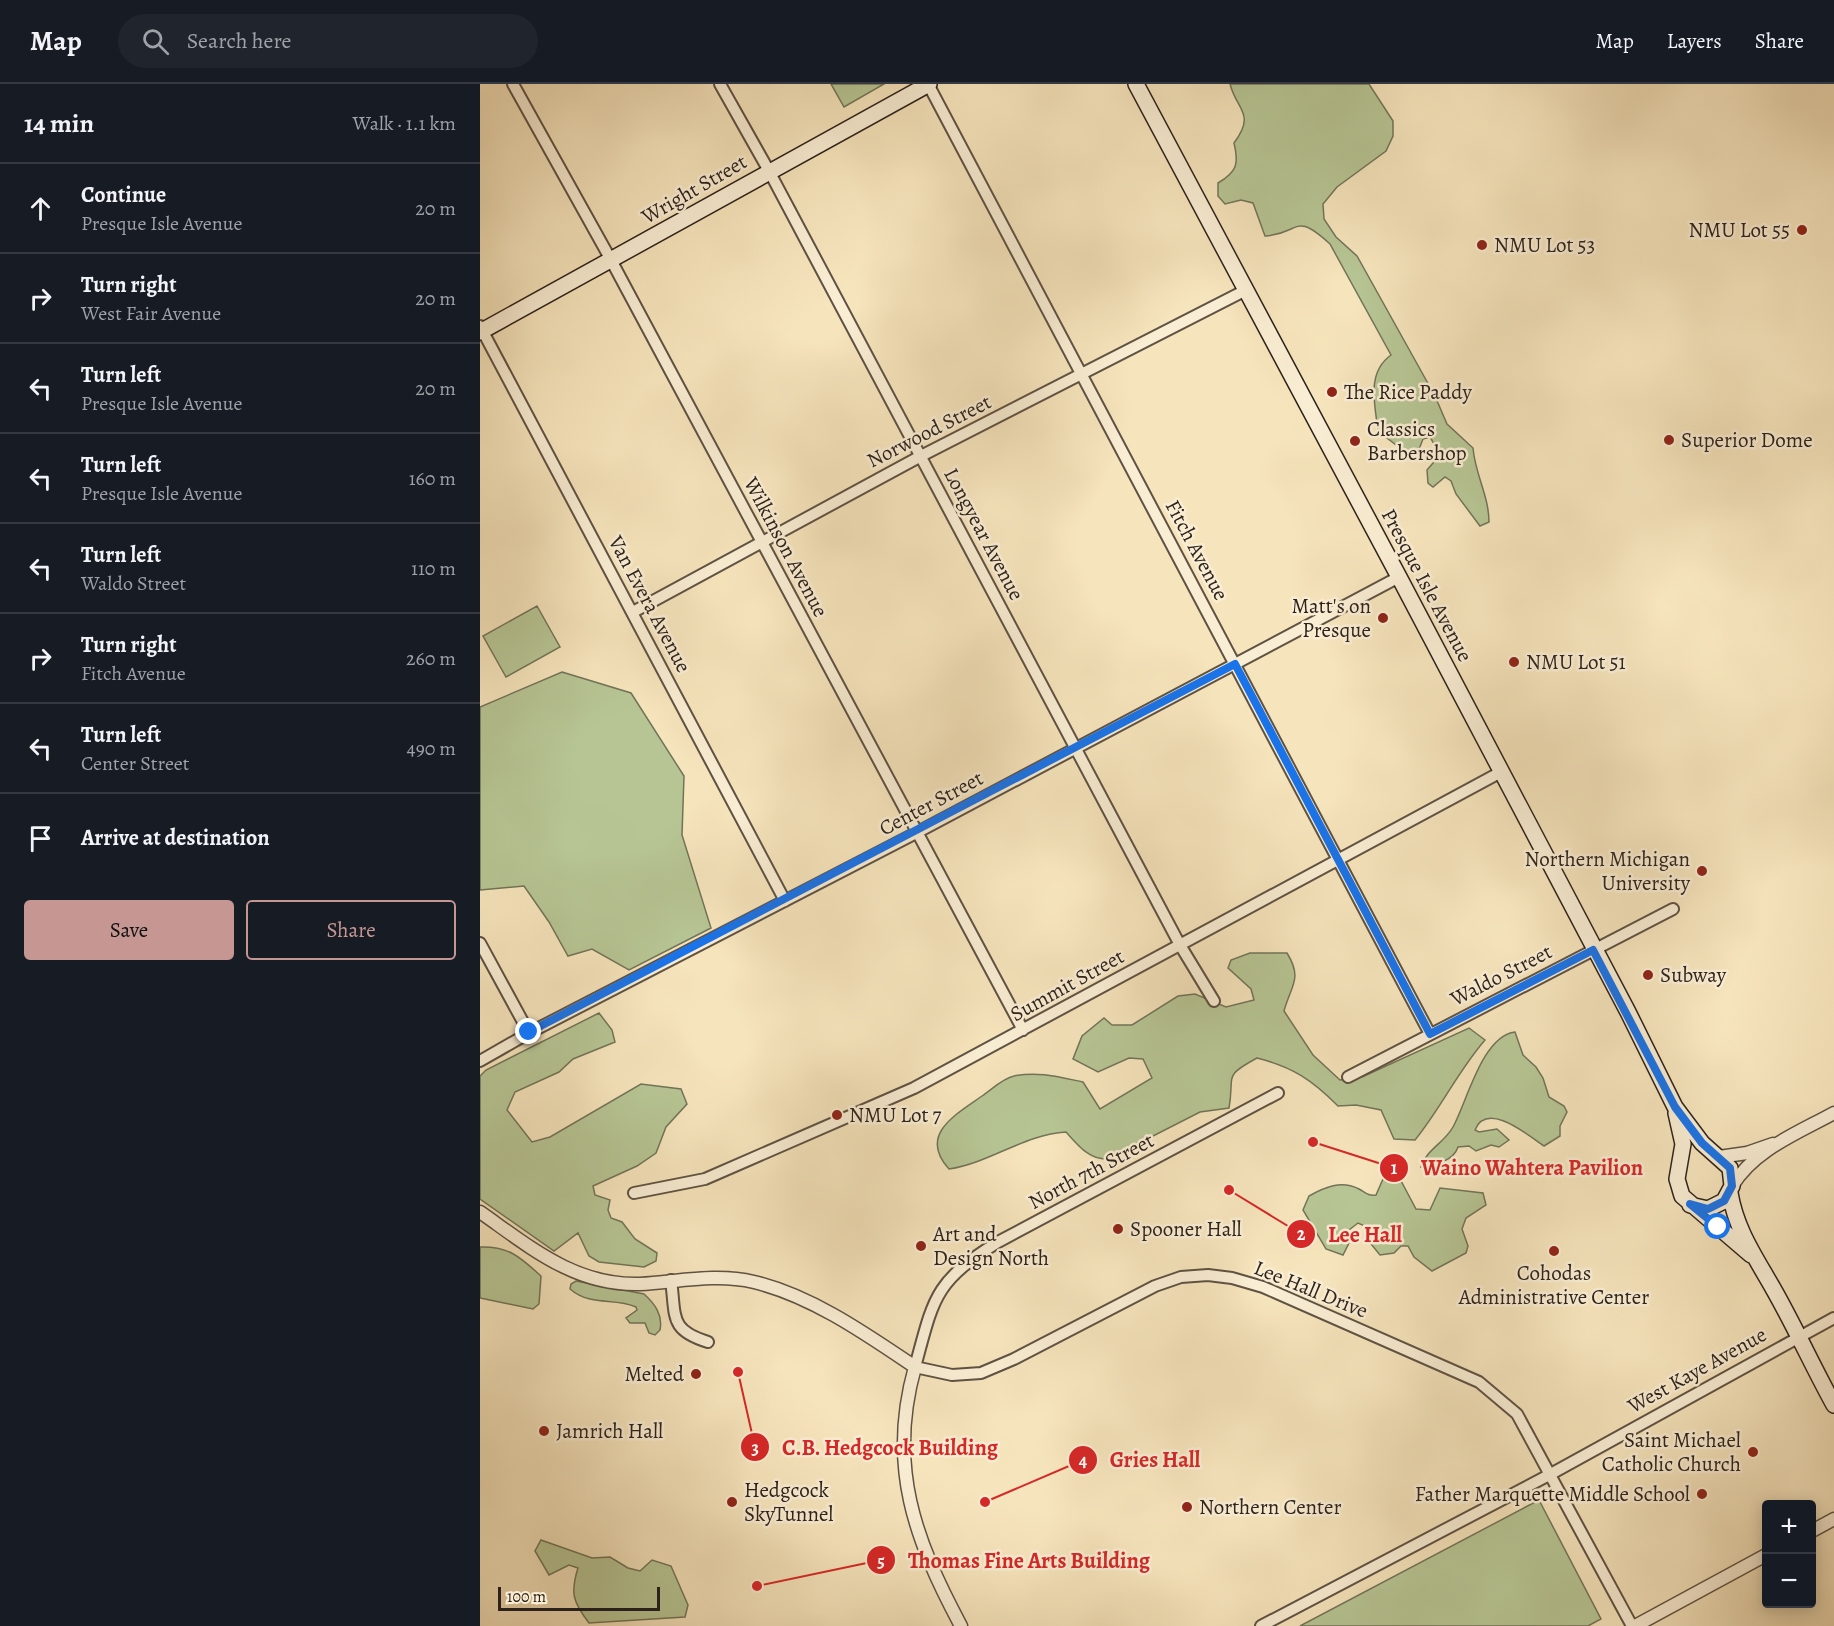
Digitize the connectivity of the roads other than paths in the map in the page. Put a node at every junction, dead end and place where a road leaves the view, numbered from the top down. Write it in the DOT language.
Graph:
graph roads {
  1 [pos="513,84"];
  2 [pos="720,84"];
  3 [pos="929,84"];
  4 [pos="1136,84"];
  5 [pos="769,171"];
  6 [pos="611,260"];
  7 [pos="1246,290"];
  8 [pos="481,330"];
  9 [pos="1082,375"];
  10 [pos="921,456"];
  11 [pos="761,542"];
  12 [pos="1399,577"];
  13 [pos="633,612"];
  14 [pos="1235,664"];
  15 [pos="1075,748"];
  16 [pos="1501,772"];
  17 [pos="916,833"];
  18 [pos="1339,859"];
  19 [pos="785,901"];
  20 [pos="1673,909"];
  21 [pos="480,943"];
  22 [pos="1180,945"];
  23 [pos="1593,950"];
  24 [pos="1214,1001"];
  25 [pos="1023,1030"];
  26 [pos="529,1032"];
  27 [pos="1430,1034"];
  28 [pos="480,1061"];
  29 [pos="1348,1077"];
  30 [pos="1278,1093"];
  31 [pos="1675,1107"];
  32 [pos="1834,1113"];
  33 [pos="1780,1142"];
  34 [pos="1717,1156"];
  35 [pos="1678,1173"];
  36 [pos="1731,1190"];
  37 [pos="634,1193"];
  38 [pos="1690,1204"];
  39 [pos="480,1212"];
  40 [pos="1751,1255"];
  41 [pos="671,1280"];
  42 [pos="1834,1317"];
  43 [pos="1798,1337"];
  44 [pos="708,1342"];
  45 [pos="915,1367"];
  46 [pos="1834,1406"];
  47 [pos="1550,1475"];
  48 [pos="1834,1519"];
  49 [pos="1816,1529"];
  50 [pos="1762,1558"];
  51 [pos="961,1626"];
  52 [pos="1261,1626"];
  53 [pos="1633,1626"];
  1 -- 6 [label="street, Wilkinson Avenue"];
  2 -- 5 [label="street, Longyear Avenue"];
  3 -- 5 [label="main road, Wright Street"];
  3 -- 9 [label="street, Fitch Avenue"];
  4 -- 7 [label="main road, Presque Isle Avenue"];
  5 -- 6 [label="main road, Wright Street"];
  5 -- 10 [label="street, Longyear Avenue"];
  6 -- 8 [label="main road, Wright Street"];
  6 -- 11 [label="street, Wilkinson Avenue"];
  7 -- 9 [label="street, Norwood Street"];
  7 -- 12 [label="main road, Presque Isle Avenue"];
  8 -- 13 [label="street, Van Evera Avenue"];
  9 -- 10 [label="street, Norwood Street"];
  9 -- 14 [label="street, Fitch Avenue"];
  10 -- 11 [label="street, Norwood Street"];
  10 -- 15 [label="street, Longyear Avenue"];
  11 -- 13 [label="street, Norwood Street"];
  11 -- 17 [label="street, Wilkinson Avenue"];
  12 -- 14 [label="street, Center Street"];
  12 -- 16 [label="main road, Presque Isle Avenue"];
  13 -- 19 [label="street, Van Evera Avenue"];
  14 -- 15 [label="street, Center Street"];
  14 -- 18 [label="street, Fitch Avenue"];
  15 -- 17 [label="street, Center Street"];
  15 -- 22 [label="street, Longyear Avenue"];
  16 -- 18 [label="street, Summit Street"];
  16 -- 23 [label="main road, Presque Isle Avenue"];
  17 -- 19 [label="street, Center Street"];
  17 -- 25 [label="street, Wilkinson Avenue"];
  18 -- 22 [label="street, Summit Street"];
  18 -- 27 [label="street, Fitch Avenue"];
  19 -- 26 [label="street, Center Street"];
  20 -- 23 [label="street, Waldo Street"];
  21 -- 26 [label="street"];
  22 -- 24 [label="street, Longyear Avenue"];
  22 -- 25 [label="street, Summit Street"];
  23 -- 27 [label="street, Waldo Street"];
  23 -- 31 [label="main road, Presque Isle Avenue"];
  25 -- 37 [label="street, Summit Street"];
  26 -- 28 [label="street, Center Street"];
  27 -- 29 [label="street, Waldo Street"];
  30 -- 45 [label="street, North 7th Street"];
  31 -- 34 [label="main road, Presque Isle Avenue"];
  31 -- 35 [label="main road, Presque Isle Avenue"];
  32 -- 33 [label="street"];
  33 -- 34 [label="street"];
  33 -- 36 [label="street"];
  34 -- 35 [label="main road"];
  34 -- 36 [label="main road, Presque Isle Avenue"];
  35 -- 38 [label="main road, Presque Isle Avenue"];
  36 -- 38 [label="main road"];
  36 -- 40 [label="main road, Presque Isle Avenue"];
  38 -- 40 [label="main road, Presque Isle Avenue"];
  39 -- 41 [label="street"];
  40 -- 43 [label="main road, Presque Isle Avenue"];
  41 -- 44 [label="street"];
  41 -- 45 [label="street"];
  42 -- 43 [label="street, West Kaye Avenue"];
  43 -- 46 [label="main road, Presque Isle Avenue"];
  43 -- 47 [label="street, West Kaye Avenue"];
  45 -- 47 [label="street, Lee Hall Drive"];
  45 -- 51 [label="street"];
  47 -- 52 [label="street, West Kaye Avenue"];
  47 -- 53 [label="street, Lee Hall Drive"];
  48 -- 49 [label="street"];
  50 -- 53 [label="street"];
}
